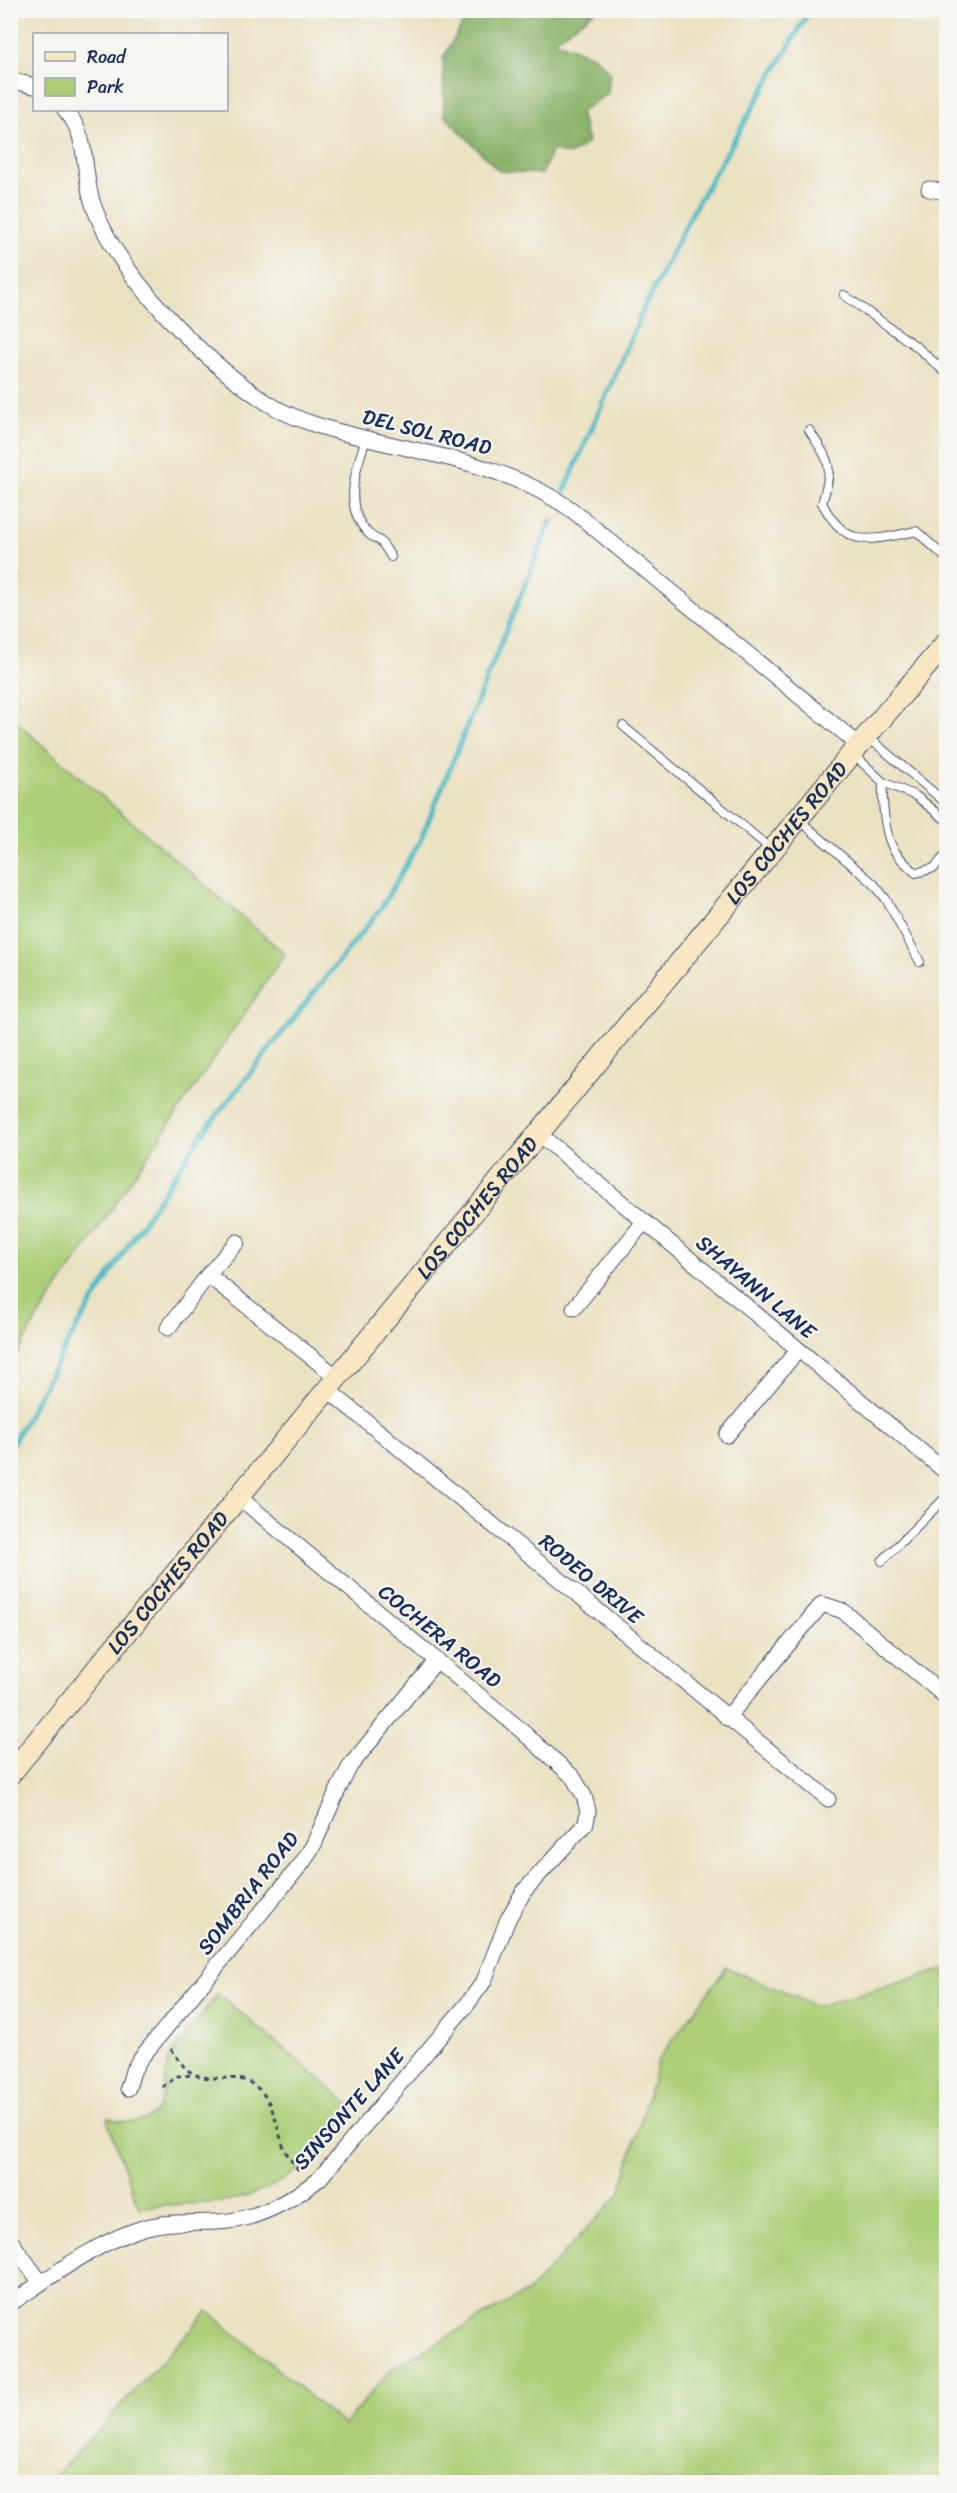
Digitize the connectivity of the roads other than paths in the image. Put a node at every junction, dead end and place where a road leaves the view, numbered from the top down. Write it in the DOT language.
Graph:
graph roads {
  1 [pos="10,80"];
  2 [pos="33,86"];
  3 [pos="66,111"];
  4 [pos="929,189"];
  5 [pos="946,192"];
  6 [pos="844,295"];
  7 [pos="946,373"];
  8 [pos="808,430"];
  9 [pos="366,439"];
  10 [pos="391,557"];
  11 [pos="946,558"];
  12 [pos="10,565"];
  13 [pos="12,576"];
  14 [pos="946,643"];
  15 [pos="623,726"];
  16 [pos="859,745"];
  17 [pos="883,782"];
  18 [pos="946,803"];
  19 [pos="798,819"];
  20 [pos="946,820"];
  21 [pos="772,850"];
  22 [pos="946,855"];
  23 [pos="920,962"];
  24 [pos="539,1134"];
  25 [pos="644,1222"];
  26 [pos="237,1242"];
  27 [pos="208,1275"];
  28 [pos="574,1308"];
  29 [pos="168,1328"];
  30 [pos="798,1350"];
  31 [pos="333,1384"];
  32 [pos="728,1435"];
  33 [pos="946,1472"];
  34 [pos="946,1497"];
  35 [pos="240,1498"];
  36 [pos="882,1561"];
  37 [pos="436,1661"];
  38 [pos="946,1697"];
  39 [pos="727,1718"];
  40 [pos="10,1774"];
  41 [pos="828,1799"];
  42 [pos="586,1823"];
  43 [pos="128,2088"];
  44 [pos="10,2240"];
  45 [pos="41,2283"];
  46 [pos="10,2304"];
  1 -- 2 [label="street"];
  3 -- 9 [label="street, DEL SOL ROAD"];
  4 -- 5 [label="street"];
  6 -- 7 [label="lane"];
  8 -- 11 [label="lane"];
  9 -- 10 [label="lane"];
  9 -- 16 [label="street, DEL SOL ROAD"];
  12 -- 13 [label="lane"];
  14 -- 16 [label="main road, LOS COCHES ROAD"];
  15 -- 21 [label="lane"];
  16 -- 17 [label="lane"];
  16 -- 18 [label="lane"];
  16 -- 19 [label="main road, LOS COCHES ROAD"];
  17 -- 20 [label="lane"];
  17 -- 22 [label="lane"];
  19 -- 21 [label="main road, LOS COCHES ROAD"];
  19 -- 23 [label="lane"];
  21 -- 24 [label="main road, LOS COCHES ROAD"];
  24 -- 25 [label="street, SHAYANN LANE"];
  24 -- 31 [label="main road, LOS COCHES ROAD"];
  25 -- 28 [label="street"];
  25 -- 30 [label="street, SHAYANN LANE"];
  26 -- 27 [label="street"];
  27 -- 29 [label="street"];
  27 -- 31 [label="street, RODEO DRIVE"];
  30 -- 32 [label="street"];
  30 -- 33 [label="street, SHAYANN LANE"];
  31 -- 35 [label="main road, LOS COCHES ROAD"];
  31 -- 39 [label="street, RODEO DRIVE"];
  34 -- 36 [label="lane"];
  35 -- 37 [label="street, COCHERA ROAD"];
  35 -- 40 [label="main road, LOS COCHES ROAD"];
  37 -- 42 [label="street, COCHERA ROAD"];
  37 -- 43 [label="street, SOMBRIA ROAD"];
  38 -- 39 [label="street"];
  39 -- 41 [label="street, RODEO DRIVE"];
  42 -- 45 [label="street, SINSONTE LANE"];
  44 -- 45 [label="street"];
  45 -- 46 [label="street, SINSONTE LANE"];
}
